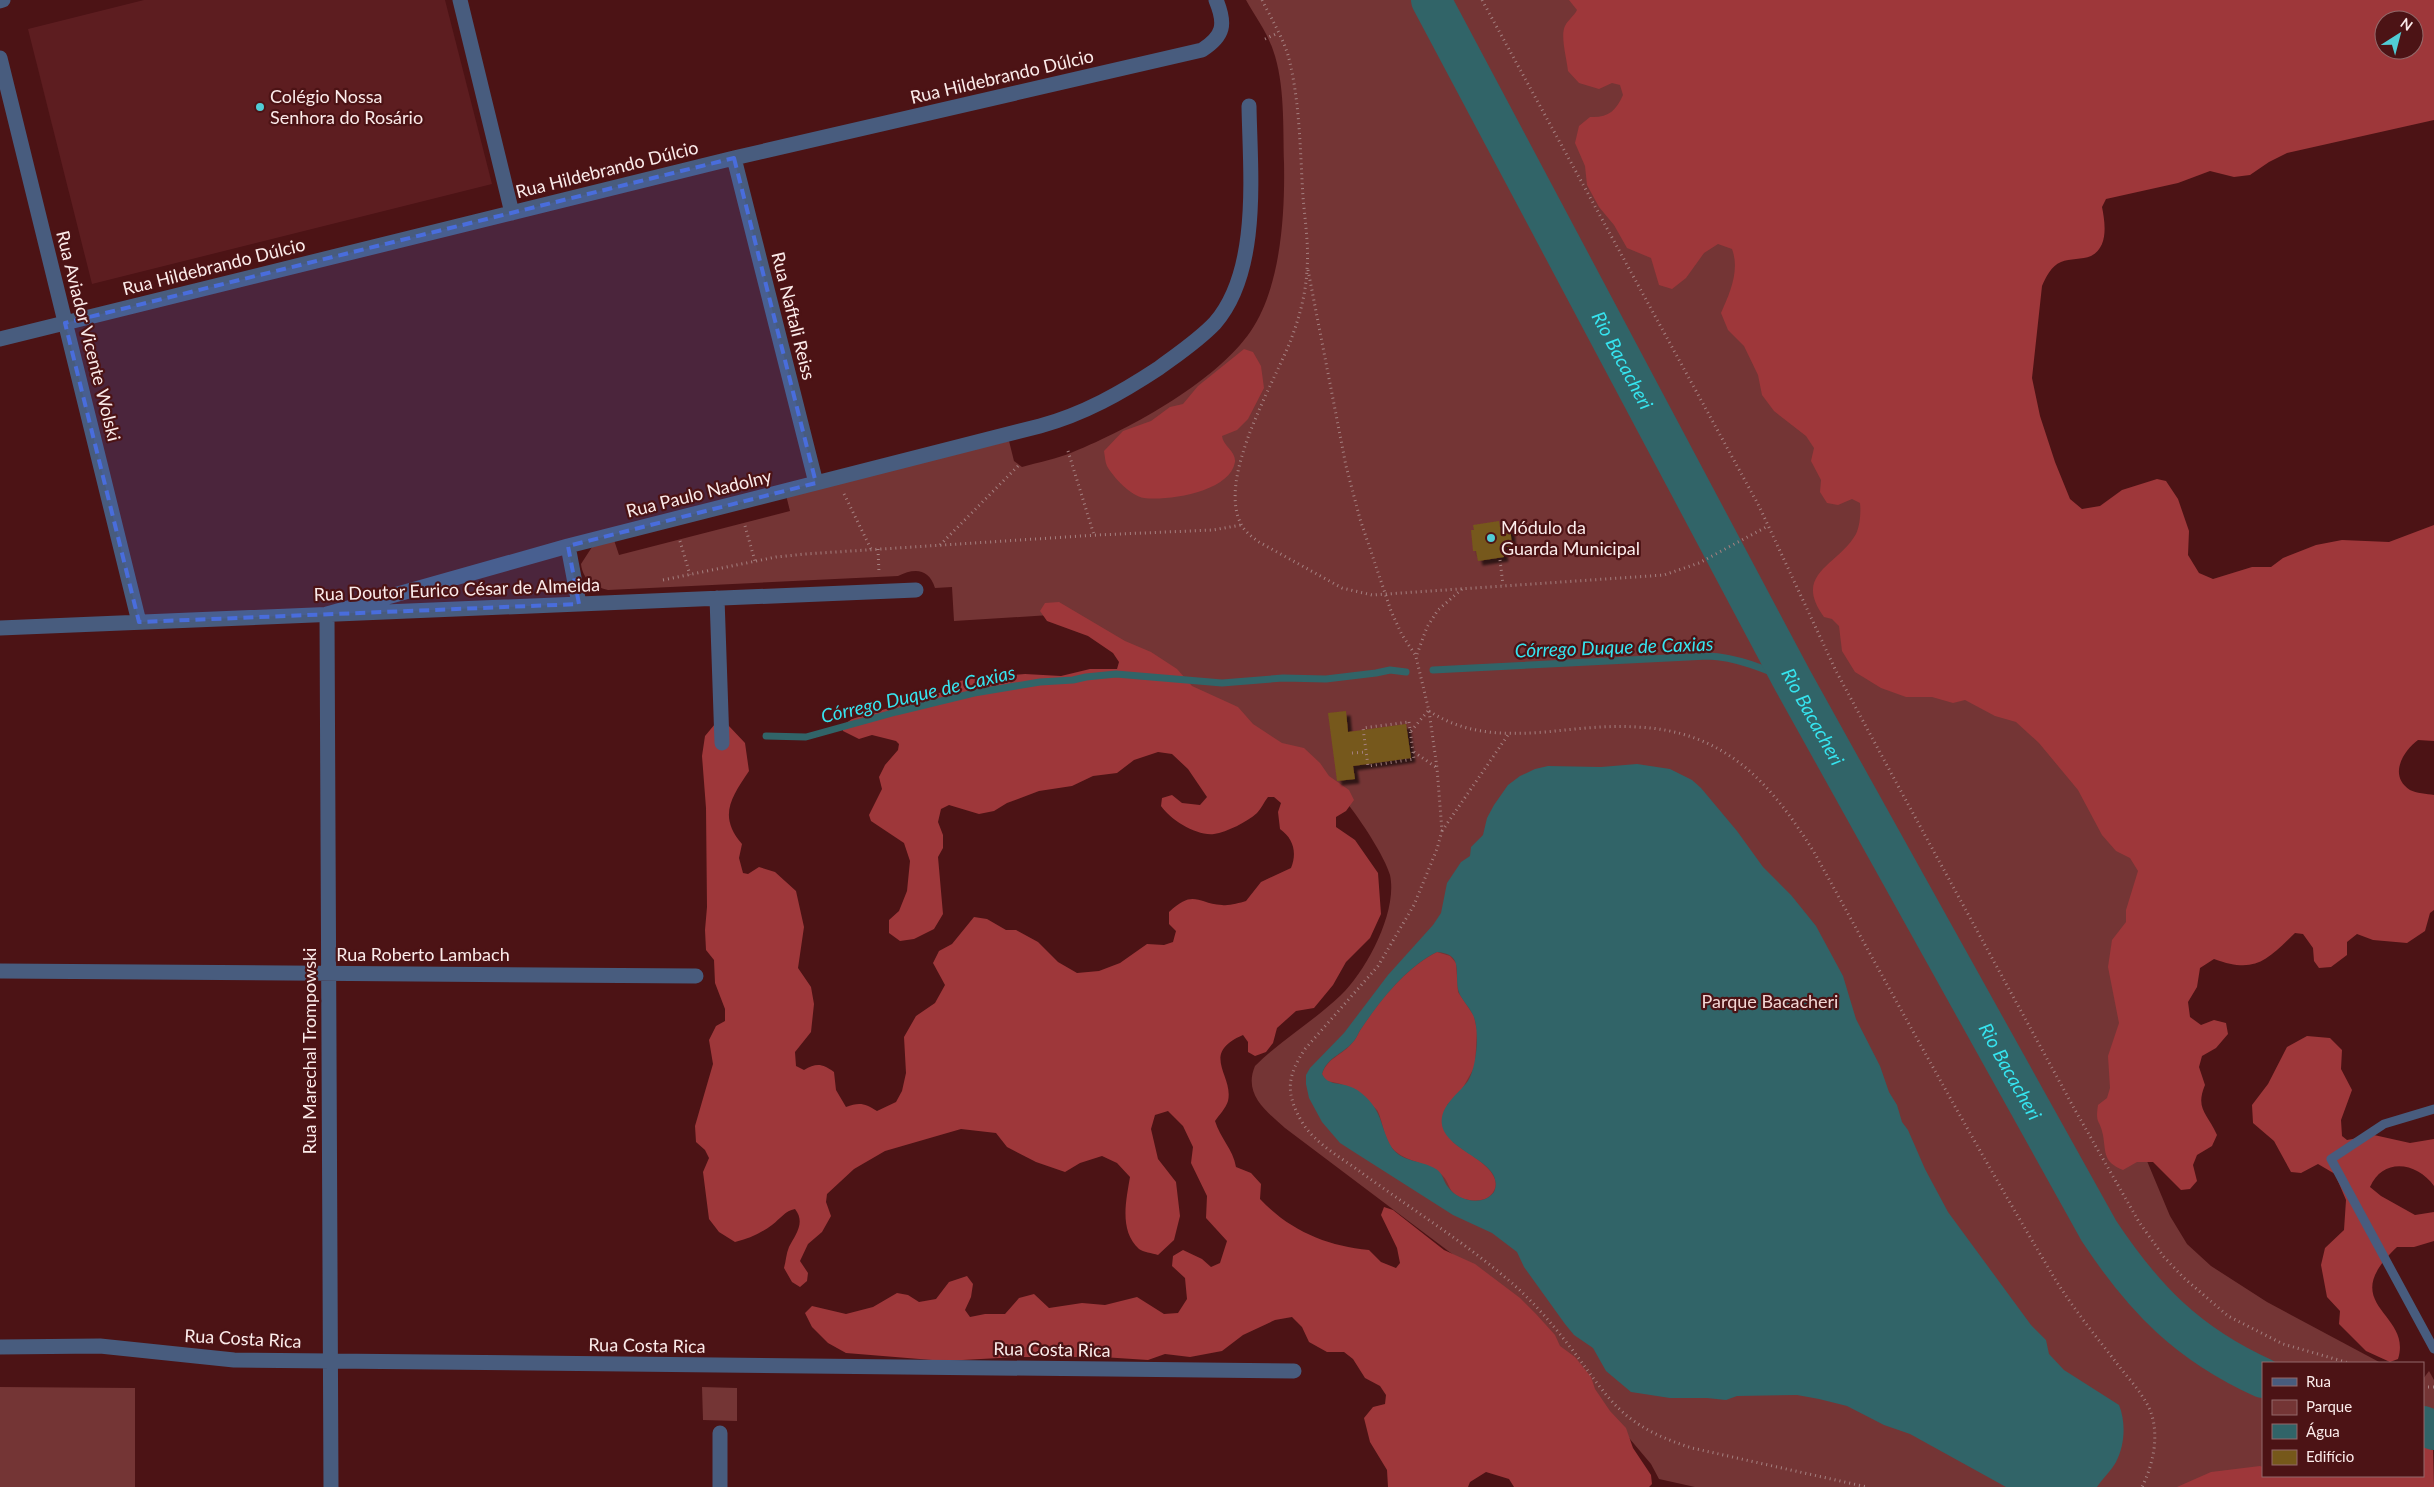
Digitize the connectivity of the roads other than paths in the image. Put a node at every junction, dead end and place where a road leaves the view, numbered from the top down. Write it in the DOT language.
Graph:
graph roads {
  1 [pos="460,0"];
  2 [pos="1216,0"];
  3 [pos="0,58"];
  4 [pos="1249,106"];
  5 [pos="734,158"];
  6 [pos="512,213"];
  7 [pos="65,323"];
  8 [pos="0,339"];
  9 [pos="816,483"];
  10 [pos="568,546"];
  11 [pos="916,590"];
  12 [pos="717,598"];
  13 [pos="579,604"];
  14 [pos="328,614"];
  15 [pos="139,622"];
  16 [pos="0,628"];
  17 [pos="722,743"];
  18 [pos="0,971"];
  19 [pos="328,973"];
  20 [pos="696,976"];
  21 [pos="2434,1109"];
  22 [pos="0,1347"];
  23 [pos="2434,1349"];
  24 [pos="330,1361"];
  25 [pos="1294,1371"];
  26 [pos="720,1433"];
  27 [pos="330,1487"];
  28 [pos="720,1487"];
  1 -- 6 [label="street"];
  2 -- 5 [label="street, Rua Hildebrando Dúlcio"];
  3 -- 7 [label="street, Rua Aviador Vicente Wolski"];
  4 -- 9 [label="street, Rua Paulo Nadolny"];
  5 -- 6 [label="street, Rua Hildebrando Dúlcio"];
  5 -- 9 [label="street, Rua Naftali Reiss"];
  6 -- 7 [label="street, Rua Hildebrando Dúlcio"];
  7 -- 8 [label="street, Rua Hildebrando Dúlcio"];
  7 -- 15 [label="street, Rua Aviador Vicente Wolski"];
  9 -- 10 [label="street, Rua Paulo Nadolny"];
  10 -- 13 [label="street"];
  10 -- 14 [label="street, Rua Paulo Nadolny"];
  11 -- 12 [label="street, Rua Doutor Eurico César de Almeida"];
  12 -- 13 [label="street, Rua Doutor Eurico César de Almeida"];
  12 -- 17 [label="street"];
  13 -- 14 [label="street, Rua Doutor Eurico César de Almeida"];
  14 -- 15 [label="street, Rua Doutor Eurico César de Almeida"];
  14 -- 19 [label="street, Rua Marechal Trompowski"];
  15 -- 16 [label="street, Rua Doutor Eurico César de Almeida"];
  18 -- 19 [label="street, Rua Roberto Lambach"];
  19 -- 20 [label="street, Rua Roberto Lambach"];
  19 -- 24 [label="street, Rua Marechal Trompowski"];
  21 -- 23 [label="lane"];
  22 -- 24 [label="street, Rua Costa Rica"];
  24 -- 25 [label="street, Rua Costa Rica"];
  24 -- 27 [label="street, Rua Marechal Trompowski"];
  26 -- 28 [label="street"];
}
